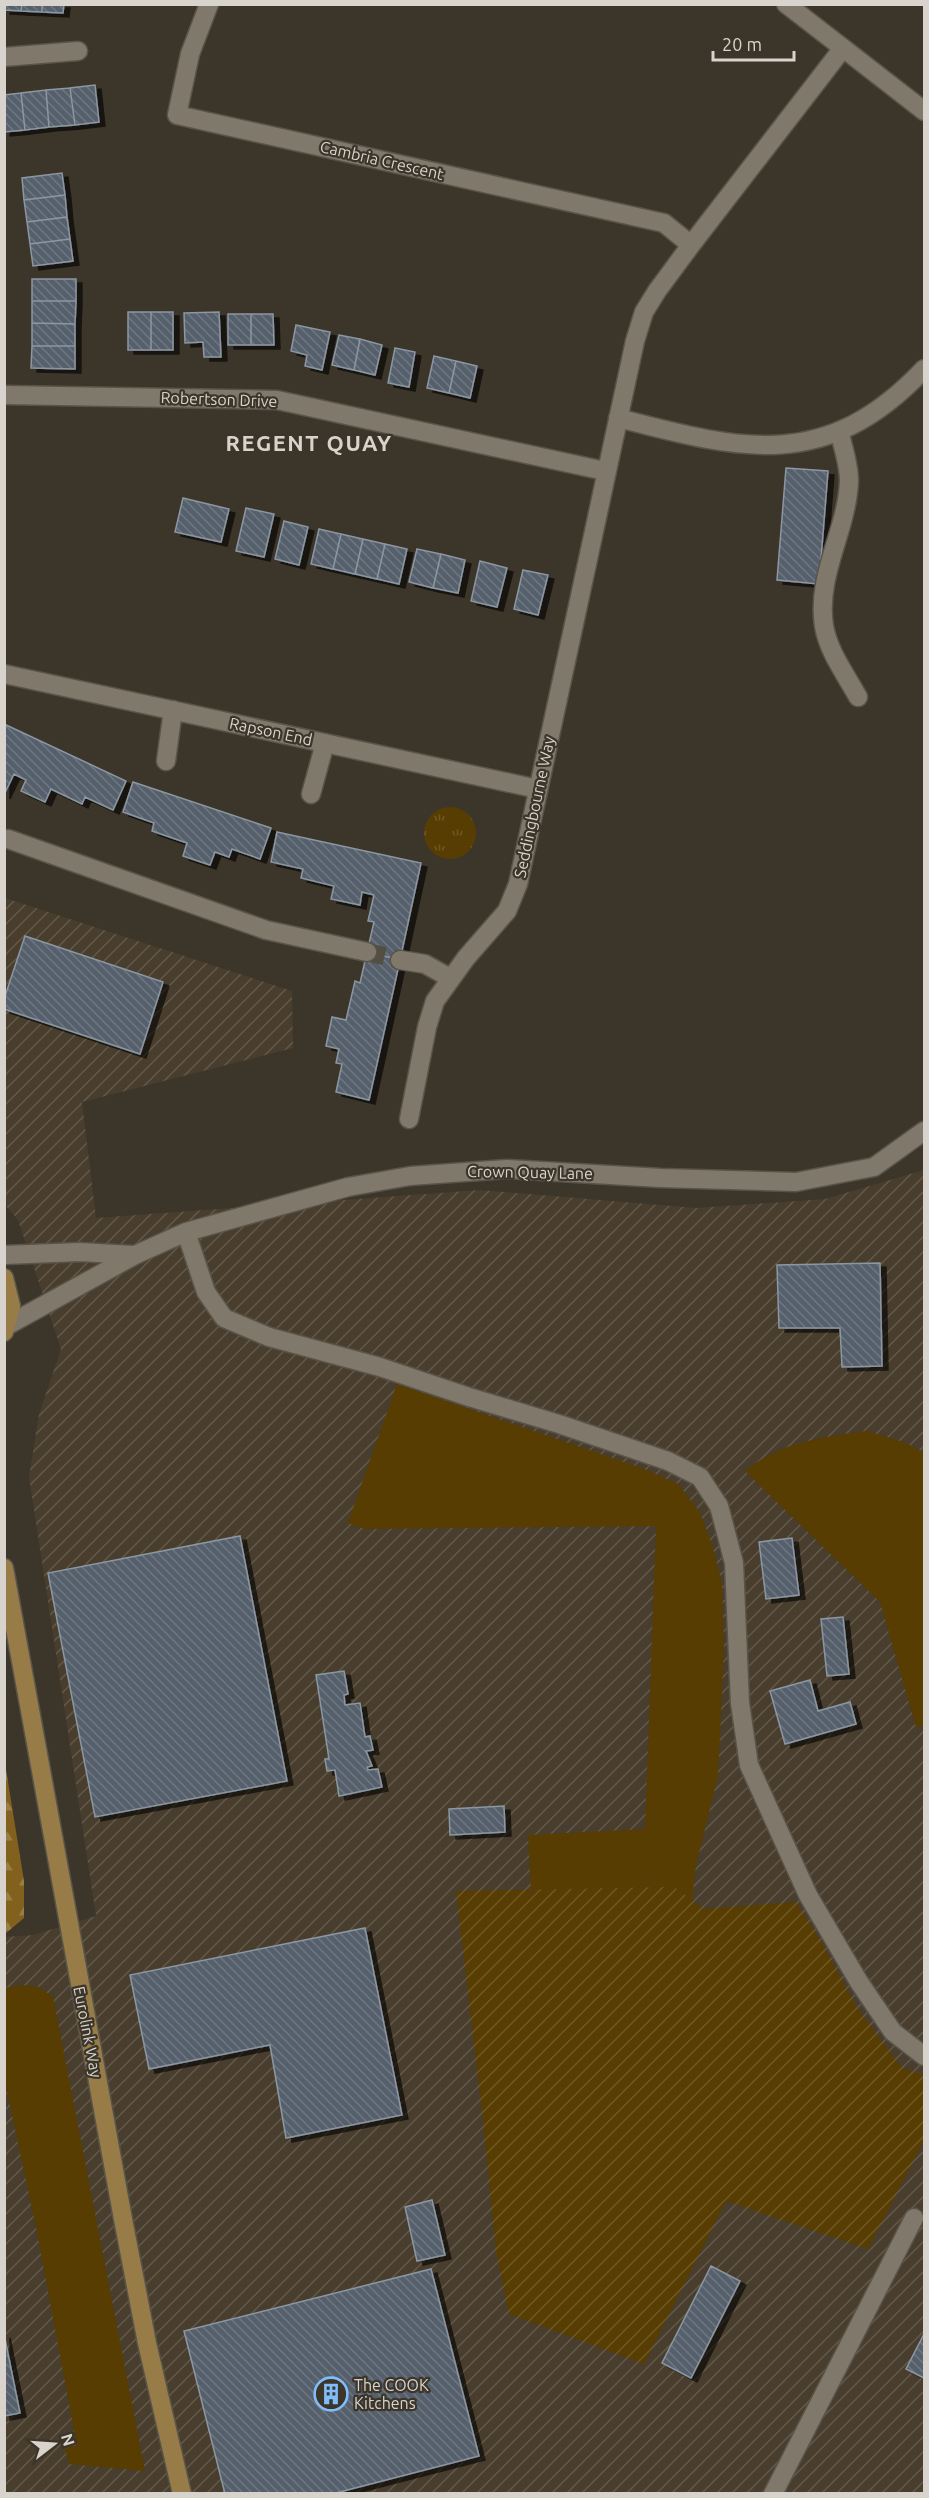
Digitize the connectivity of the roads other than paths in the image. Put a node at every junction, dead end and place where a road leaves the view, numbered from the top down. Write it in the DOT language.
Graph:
graph roads {
  1 [pos="209,4"];
  2 [pos="786,4"];
  3 [pos="843,48"];
  4 [pos="78,51"];
  5 [pos="4,57"];
  6 [pos="924,111"];
  7 [pos="691,246"];
  8 [pos="924,369"];
  9 [pos="4,395"];
  10 [pos="618,418"];
  11 [pos="839,431"];
  12 [pos="605,471"];
  13 [pos="4,674"];
  14 [pos="858,697"];
  15 [pos="173,710"];
  16 [pos="324,743"];
  17 [pos="166,761"];
  18 [pos="538,789"];
  19 [pos="311,794"];
  20 [pos="8,839"];
  21 [pos="367,952"];
  22 [pos="400,960"];
  23 [pos="450,978"];
  24 [pos="409,1119"];
  25 [pos="924,1131"];
  26 [pos="186,1232"];
  27 [pos="4,1255"];
  28 [pos="135,1255"];
  29 [pos="4,1278"];
  30 [pos="6,1329"];
  31 [pos="4,1568"];
  32 [pos="924,2056"];
  33 [pos="914,2218"];
  34 [pos="182,2493"];
  35 [pos="774,2493"];
  1 -- 7 [label="street, Cambria Crescent"];
  2 -- 3 [label="street"];
  3 -- 6 [label="street"];
  3 -- 7 [label="street"];
  4 -- 5 [label="street"];
  7 -- 10 [label="street"];
  8 -- 11 [label="street"];
  9 -- 12 [label="street, Robertson Drive"];
  10 -- 11 [label="street"];
  10 -- 12 [label="street"];
  11 -- 14 [label="street"];
  12 -- 18 [label="street, Seddingbourne Way"];
  13 -- 15 [label="street, Rapson End"];
  15 -- 16 [label="street, Rapson End"];
  15 -- 17 [label="street"];
  16 -- 18 [label="street, Rapson End"];
  16 -- 19 [label="street"];
  18 -- 23 [label="street, Seddingbourne Way"];
  20 -- 21 [label="street"];
  22 -- 23 [label="street"];
  23 -- 24 [label="street, Seddingbourne Way"];
  25 -- 26 [label="street, Crown Quay Lane"];
  26 -- 28 [label="street, Crown Quay Lane"];
  26 -- 32 [label="street"];
  27 -- 28 [label="street, Crown Quay Lane"];
  28 -- 30 [label="street, Crown Quay Lane"];
  29 -- 30 [label="main road"];
  31 -- 34 [label="main road, Eurolink Way"];
  33 -- 35 [label="street"];
}
